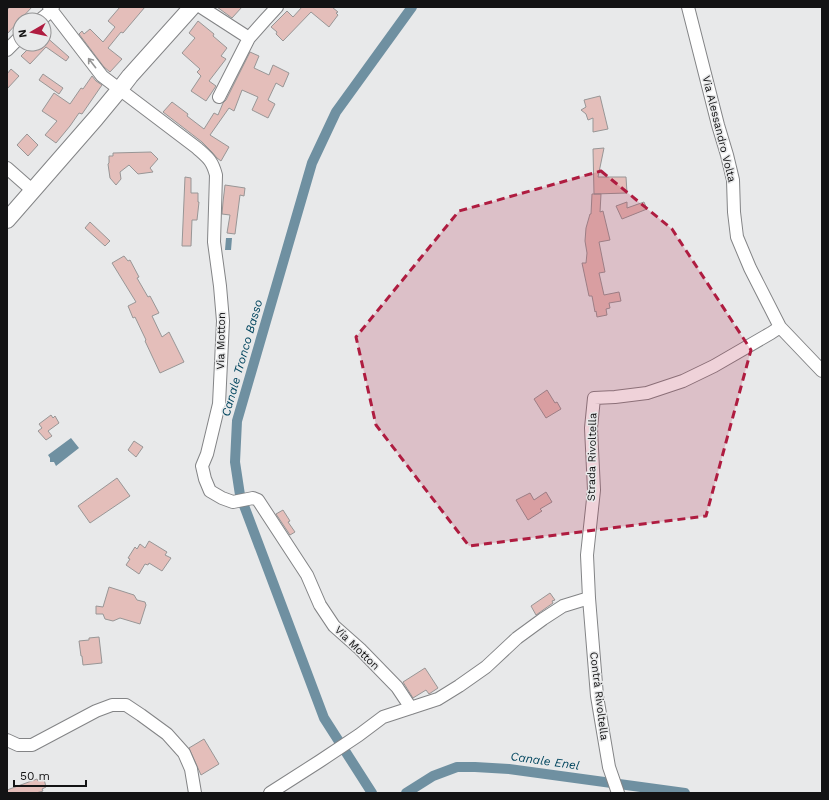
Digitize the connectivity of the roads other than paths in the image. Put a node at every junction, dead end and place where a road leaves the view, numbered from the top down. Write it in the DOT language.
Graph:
graph roads {
  1 [pos="192,7"];
  2 [pos="202,7"];
  3 [pos="277,7"];
  4 [pos="688,7"];
  5 [pos="51,8"];
  6 [pos="249,38"];
  7 [pos="120,89"];
  8 [pos="219,97"];
  9 [pos="7,168"];
  10 [pos="32,190"];
  11 [pos="7,220"];
  12 [pos="780,327"];
  13 [pos="822,371"];
  14 [pos="589,598"];
  15 [pos="411,708"];
  16 [pos="7,740"];
  17 [pos="195,793"];
  18 [pos="270,793"];
  19 [pos="618,793"];
  1 -- 7 [label="main road"];
  2 -- 6 [label="street"];
  3 -- 6 [label="street"];
  4 -- 12 [label="street, Via Alessandro Volta"];
  7 -- 5 [label="street, Via Motton, one-way"];
  6 -- 8 [label="street"];
  7 -- 10 [label="main road"];
  7 -- 15 [label="street, Via Motton"];
  9 -- 10 [label="street"];
  10 -- 11 [label="main road"];
  12 -- 13 [label="street, Via Alessandro Volta"];
  12 -- 14 [label="street, Strada Rivoltella"];
  14 -- 15 [label="street"];
  14 -- 19 [label="street, Contrà Rivoltella"];
  15 -- 18 [label="street"];
  16 -- 17 [label="street"];
}
